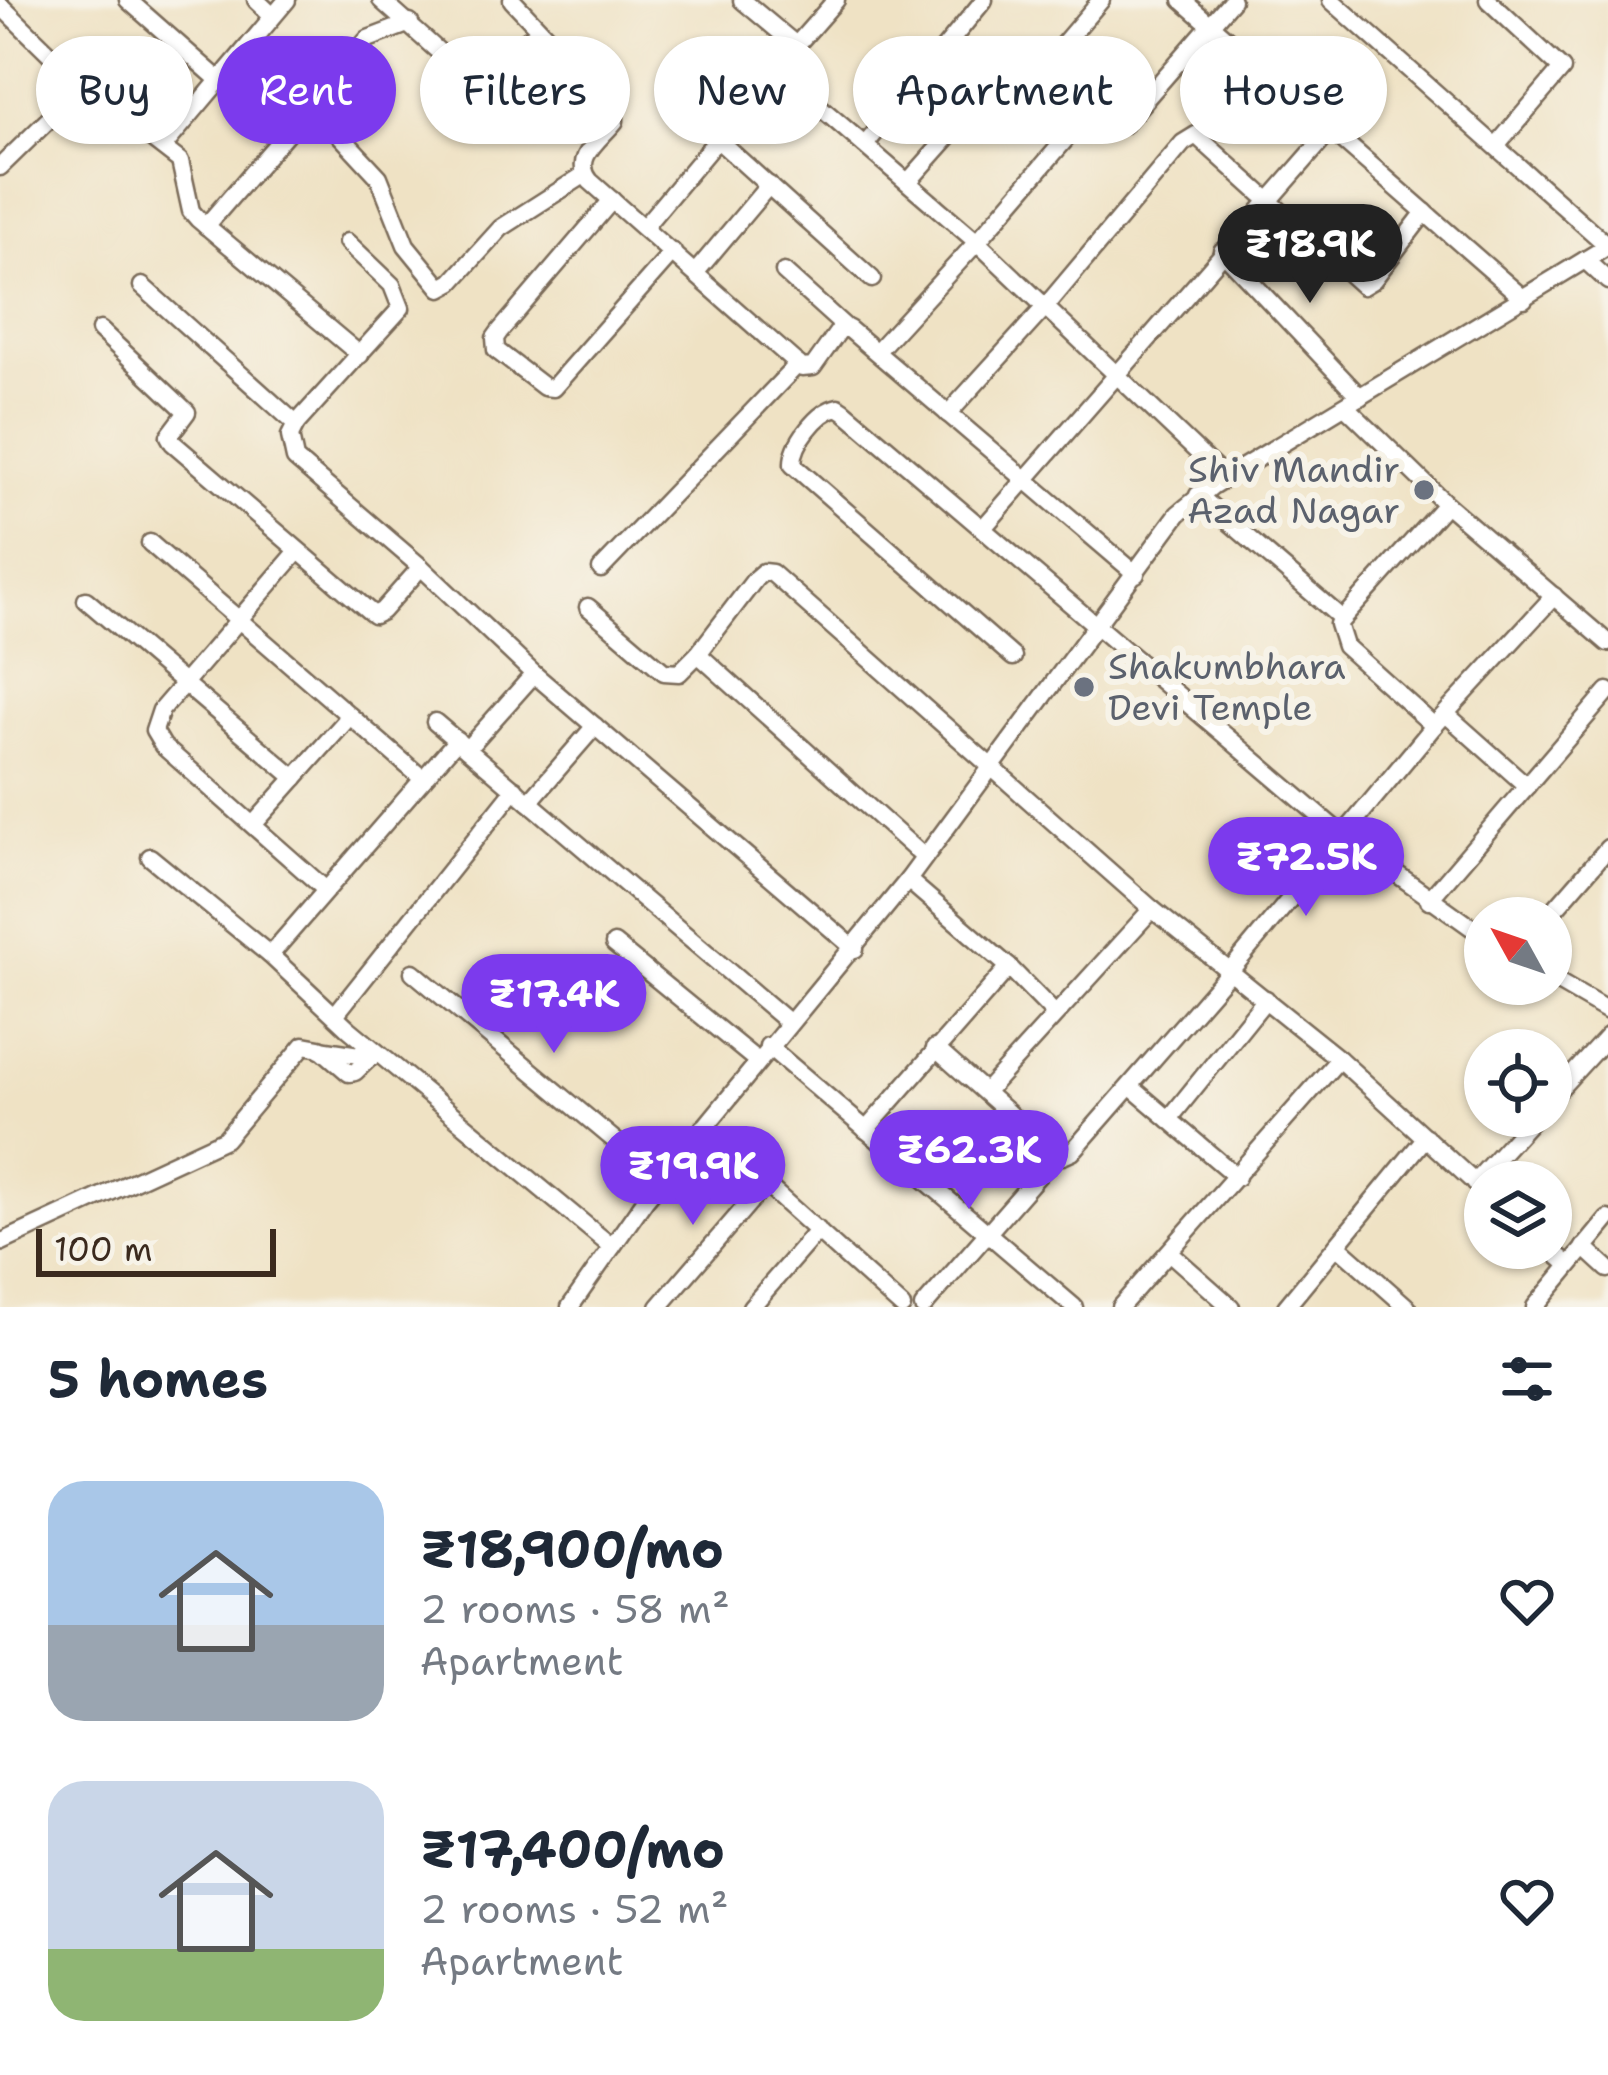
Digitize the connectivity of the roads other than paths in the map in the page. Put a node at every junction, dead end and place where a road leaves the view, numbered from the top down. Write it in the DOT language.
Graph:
graph roads {
  1 [pos="128,0"];
  2 [pos="256,0"];
  3 [pos="287,0"];
  4 [pos="381,0"];
  5 [pos="512,0"];
  6 [pos="742,0"];
  7 [pos="836,0"];
  8 [pos="985,0"];
  9 [pos="1101,0"];
  10 [pos="1182,0"];
  11 [pos="1232,0"];
  12 [pos="1331,0"];
  13 [pos="1488,0"];
  14 [pos="0,4"];
  15 [pos="274,16"];
  16 [pos="410,23"];
  17 [pos="1210,24"];
  18 [pos="540,31"];
  19 [pos="257,36"];
  20 [pos="376,36"];
  21 [pos="785,36"];
  22 [pos="804,36"];
  23 [pos="1070,36"];
  24 [pos="1224,36"];
  25 [pos="36,40"];
  26 [pos="217,78"];
  27 [pos="217,82"];
  28 [pos="1156,87"];
  29 [pos="829,115"];
  30 [pos="36,132"];
  31 [pos="159,144"];
  32 [pos="276,144"];
  33 [pos="348,144"];
  34 [pos="715,144"];
  35 [pos="723,144"];
  36 [pos="942,144"];
  37 [pos="1061,144"];
  38 [pos="1319,144"];
  39 [pos="1348,144"];
  40 [pos="865,146"];
  41 [pos="1497,146"];
  42 [pos="163,147"];
  43 [pos="0,167"];
  44 [pos="584,175"];
  45 [pos="908,182"];
  46 [pos="770,185"];
  47 [pos="612,200"];
  48 [pos="1269,200"];
  49 [pos="1425,212"];
  50 [pos="206,226"];
  51 [pos="644,227"];
  52 [pos="347,242"];
  53 [pos="977,242"];
  54 [pos="1608,245"];
  55 [pos="1222,251"];
  56 [pos="673,252"];
  57 [pos="1586,260"];
  58 [pos="696,272"];
  59 [pos="784,272"];
  60 [pos="872,279"];
  61 [pos="1608,281"];
  62 [pos="142,286"];
  63 [pos="1525,298"];
  64 [pos="1046,306"];
  65 [pos="844,328"];
  66 [pos="100,330"];
  67 [pos="877,352"];
  68 [pos="360,355"];
  69 [pos="798,364"];
  70 [pos="1116,373"];
  71 [pos="1353,401"];
  72 [pos="949,414"];
  73 [pos="296,424"];
  74 [pos="1225,478"];
  75 [pos="1022,479"];
  76 [pos="1198,495"];
  77 [pos="1445,504"];
  78 [pos="983,528"];
  79 [pos="150,543"];
  80 [pos="298,551"];
  81 [pos="421,567"];
  82 [pos="601,569"];
  83 [pos="1136,574"];
  84 [pos="1554,596"];
  85 [pos="86,600"];
  86 [pos="588,607"];
  87 [pos="1340,617"];
  88 [pos="241,621"];
  89 [pos="1099,624"];
  90 [pos="1608,643"];
  91 [pos="698,654"];
  92 [pos="1013,657"];
  93 [pos="534,674"];
  94 [pos="185,683"];
  95 [pos="1608,691"];
  96 [pos="350,716"];
  97 [pos="1440,720"];
  98 [pos="435,722"];
  99 [pos="595,727"];
  100 [pos="462,744"];
  101 [pos="991,767"];
  102 [pos="295,778"];
  103 [pos="423,779"];
  104 [pos="1527,786"];
  105 [pos="522,795"];
  106 [pos="253,825"];
  107 [pos="1341,834"];
  108 [pos="1608,848"];
  109 [pos="150,857"];
  110 [pos="924,857"];
  111 [pos="908,880"];
  112 [pos="326,890"];
  113 [pos="1565,897"];
  114 [pos="1429,900"];
  115 [pos="1152,909"];
  116 [pos="1464,924"];
  117 [pos="614,944"];
  118 [pos="855,949"];
  119 [pos="269,955"];
  120 [pos="1009,967"];
  121 [pos="1230,971"];
  122 [pos="413,972"];
  123 [pos="1572,990"];
  124 [pos="1267,999"];
  125 [pos="1608,1011"];
  126 [pos="1054,1014"];
  127 [pos="338,1018"];
  128 [pos="788,1023"];
  129 [pos="1608,1036"];
  130 [pos="935,1048"];
  131 [pos="328,1050"];
  132 [pos="762,1053"];
  133 [pos="374,1054"];
  134 [pos="1339,1059"];
  135 [pos="1572,1075"];
  136 [pos="1131,1087"];
  137 [pos="986,1091"];
  138 [pos="1168,1119"];
  139 [pos="703,1128"];
  140 [pos="866,1130"];
  141 [pos="1426,1137"];
  142 [pos="1519,1137"];
  143 [pos="1056,1155"];
  144 [pos="1501,1161"];
  145 [pos="1464,1173"];
  146 [pos="1237,1177"];
  147 [pos="662,1180"];
  148 [pos="766,1183"];
  149 [pos="1608,1220"];
  150 [pos="818,1230"];
  151 [pos="987,1231"];
  152 [pos="0,1244"];
  153 [pos="1337,1245"];
  154 [pos="612,1247"];
  155 [pos="1584,1247"];
  156 [pos="1169,1252"];
  157 [pos="1572,1261"];
  158 [pos="1608,1268"];
  159 [pos="1566,1269"];
  160 [pos="570,1307"];
  161 [pos="659,1307"];
  162 [pos="751,1307"];
  163 [pos="902,1307"];
  164 [pos="923,1307"];
  165 [pos="1074,1307"];
  166 [pos="1120,1307"];
  167 [pos="1231,1307"];
  168 [pos="1286,1307"];
  169 [pos="1407,1307"];
  170 [pos="1534,1307"];
  1 -- 26 [label="street"];
  2 -- 15 [label="street"];
  3 -- 15 [label="street"];
  4 -- 16 [label="street"];
  5 -- 18 [label="street"];
  6 -- 21 [label="street"];
  7 -- 22 [label="street"];
  8 -- 40 [label="street"];
  9 -- 23 [label="street"];
  10 -- 17 [label="street"];
  11 -- 17 [label="street"];
  12 -- 41 [label="street"];
  13 -- 41 [label="street"];
  14 -- 25 [label="street"];
  15 -- 19 [label="street"];
  16 -- 18 [label="street"];
  16 -- 20 [label="street"];
  17 -- 24 [label="street"];
  17 -- 28 [label="street"];
  18 -- 44 [label="street"];
  27 -- 42 [label="street"];
  29 -- 40 [label="street"];
  30 -- 43 [label="street"];
  31 -- 42 [label="street"];
  32 -- 50 [label="street"];
  33 -- 44 [label="street"];
  34 -- 51 [label="street"];
  35 -- 46 [label="street"];
  36 -- 45 [label="street"];
  37 -- 53 [label="street"];
  38 -- 48 [label="street"];
  39 -- 49 [label="street"];
  40 -- 45 [label="street"];
  41 -- 54 [label="street"];
  42 -- 50 [label="street"];
  44 -- 47 [label="street"];
  45 -- 53 [label="street"];
  46 -- 58 [label="street"];
  46 -- 60 [label="street"];
  47 -- 51 [label="street"];
  47 -- 56 [label="street"];
  48 -- 49 [label="street"];
  48 -- 55 [label="street"];
  48 -- 64 [label="street"];
  49 -- 63 [label="street"];
  50 -- 68 [label="street"];
  51 -- 56 [label="street"];
  52 -- 68 [label="street"];
  53 -- 64 [label="street"];
  53 -- 67 [label="street"];
  54 -- 57 [label="street"];
  55 -- 70 [label="street"];
  55 -- 71 [label="street"];
  56 -- 58 [label="street"];
  57 -- 61 [label="street"];
  57 -- 63 [label="street"];
  58 -- 69 [label="street"];
  59 -- 65 [label="street"];
  62 -- 73 [label="street"];
  63 -- 71 [label="street"];
  64 -- 70 [label="street"];
  64 -- 72 [label="street"];
  65 -- 67 [label="street"];
  65 -- 69 [label="street"];
  66 -- 80 [label="street"];
  67 -- 72 [label="street"];
  68 -- 73 [label="street"];
  69 -- 82 [label="street"];
  70 -- 74 [label="street"];
  70 -- 75 [label="street"];
  71 -- 74 [label="street"];
  71 -- 77 [label="street"];
  72 -- 75 [label="street"];
  73 -- 81 [label="street"];
  74 -- 76 [label="street"];
  75 -- 78 [label="street"];
  75 -- 83 [label="street"];
  76 -- 83 [label="street"];
  76 -- 87 [label="street"];
  77 -- 84 [label="street"];
  77 -- 87 [label="street"];
  78 -- 89 [label="street"];
  78 -- 92 [label="street"];
  79 -- 88 [label="street"];
  80 -- 81 [label="street"];
  80 -- 88 [label="street"];
  81 -- 93 [label="street"];
  83 -- 89 [label="street"];
  84 -- 90 [label="street"];
  84 -- 97 [label="street"];
  85 -- 94 [label="street"];
  86 -- 91 [label="street"];
  87 -- 97 [label="street"];
  88 -- 94 [label="street"];
  88 -- 96 [label="street"];
  89 -- 101 [label="street"];
  89 -- 107 [label="street"];
  91 -- 101 [label="street"];
  91 -- 110 [label="street"];
  93 -- 99 [label="street"];
  93 -- 100 [label="street"];
  94 -- 102 [label="street"];
  94 -- 106 [label="street"];
  95 -- 104 [label="street"];
  96 -- 102 [label="street"];
  96 -- 103 [label="street"];
  97 -- 104 [label="street"];
  97 -- 107 [label="street"];
  98 -- 100 [label="street"];
  99 -- 105 [label="street"];
  99 -- 118 [label="street"];
  100 -- 103 [label="street"];
  100 -- 105 [label="street"];
  101 -- 110 [label="street"];
  101 -- 115 [label="street"];
  102 -- 106 [label="street"];
  103 -- 112 [label="street"];
  104 -- 114 [label="street"];
  105 -- 127 [label="street"];
  105 -- 128 [label="street"];
  106 -- 112 [label="street"];
  107 -- 114 [label="street"];
  107 -- 121 [label="street"];
  108 -- 113 [label="street"];
  109 -- 119 [label="street"];
  110 -- 111 [label="street"];
  111 -- 118 [label="street"];
  111 -- 120 [label="street"];
  112 -- 119 [label="street"];
  114 -- 116 [label="street"];
  115 -- 121 [label="street"];
  115 -- 126 [label="street"];
  117 -- 132 [label="street"];
  118 -- 128 [label="street"];
  119 -- 127 [label="street"];
  120 -- 126 [label="street"];
  120 -- 130 [label="street"];
  121 -- 124 [label="street"];
  121 -- 136 [label="street"];
  122 -- 147 [label="street"];
  123 -- 125 [label="street"];
  124 -- 134 [label="street"];
  124 -- 138 [label="street"];
  126 -- 137 [label="street"];
  127 -- 131 [label="street"];
  127 -- 133 [label="street"];
  128 -- 132 [label="street"];
  129 -- 135 [label="street"];
  130 -- 137 [label="street"];
  130 -- 140 [label="street"];
  131 -- 133 [label="street"];
  131 -- 152 [label="street"];
  132 -- 139 [label="street"];
  132 -- 140 [label="street"];
  133 -- 154 [label="street"];
  134 -- 141 [label="street"];
  134 -- 146 [label="street"];
  136 -- 138 [label="street"];
  136 -- 143 [label="street"];
  137 -- 143 [label="street"];
  138 -- 146 [label="street"];
  139 -- 147 [label="street"];
  139 -- 148 [label="street"];
  140 -- 151 [label="street"];
  141 -- 145 [label="street"];
  141 -- 153 [label="street"];
  142 -- 144 [label="street"];
  143 -- 151 [label="street"];
  146 -- 156 [label="street"];
  147 -- 154 [label="street"];
  148 -- 150 [label="street"];
  148 -- 161 [label="street"];
  149 -- 155 [label="street"];
  150 -- 162 [label="street"];
  150 -- 163 [label="street"];
  151 -- 164 [label="street"];
  151 -- 165 [label="street"];
  153 -- 168 [label="street"];
  153 -- 169 [label="street"];
  154 -- 160 [label="street"];
  155 -- 157 [label="street"];
  155 -- 158 [label="street"];
  156 -- 166 [label="street"];
  156 -- 167 [label="street"];
  159 -- 170 [label="street"];
}
